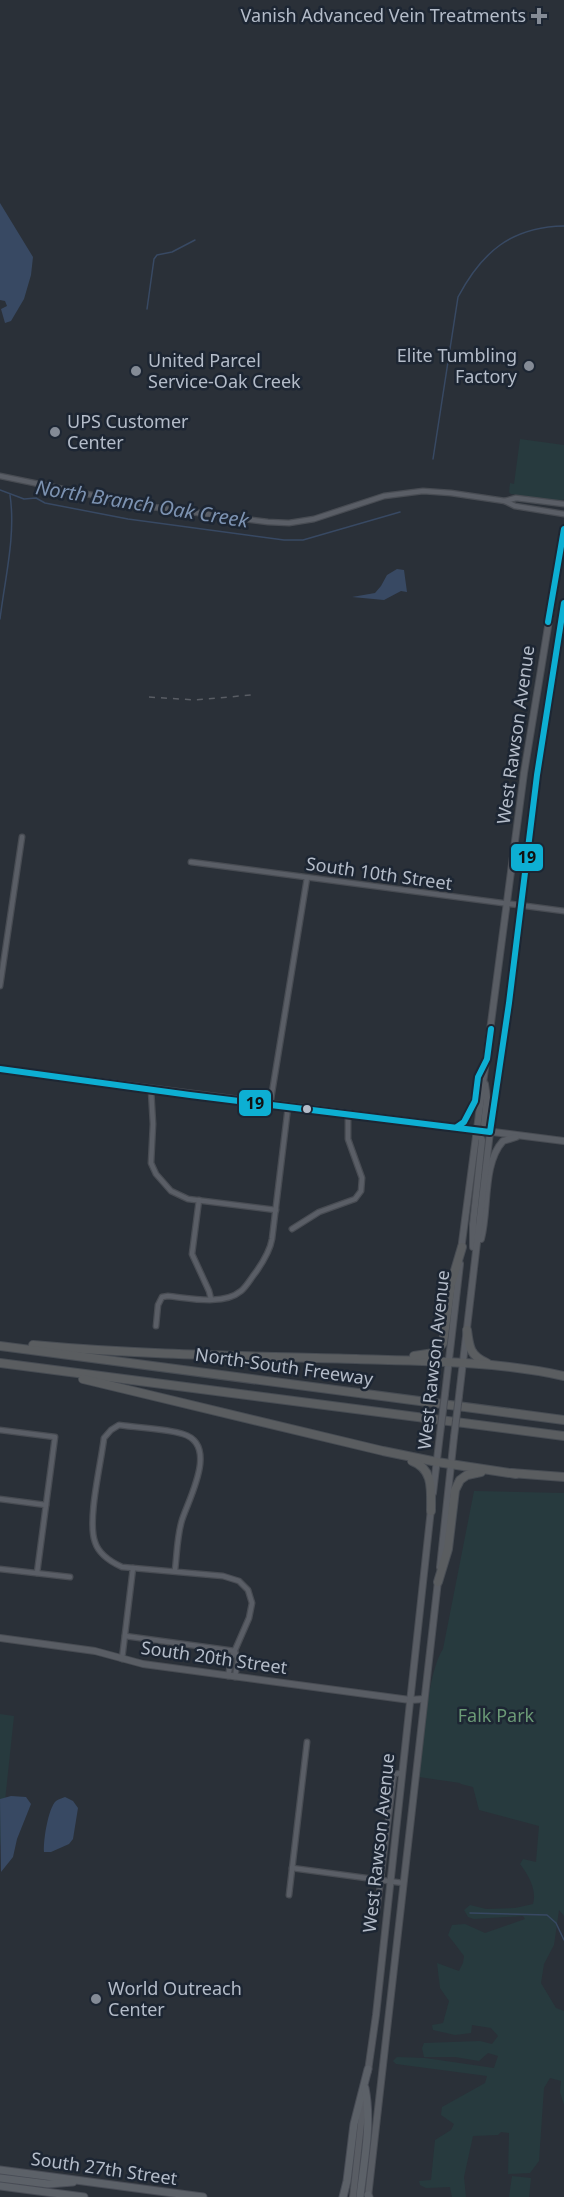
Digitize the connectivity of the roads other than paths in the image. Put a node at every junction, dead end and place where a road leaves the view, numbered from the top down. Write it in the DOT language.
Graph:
graph roads {
  1 [pos="0,476"];
  2 [pos="505,501"];
  3 [pos="564,504"];
  4 [pos="564,514"];
  5 [pos="564,529"];
  6 [pos="564,603"];
  7 [pos="22,837"];
  8 [pos="191,862"];
  9 [pos="307,878"];
  10 [pos="508,904"];
  11 [pos="522,906"];
  12 [pos="564,911"];
  13 [pos="0,986"];
  14 [pos="495,1002"];
  15 [pos="509,1005"];
  16 [pos="501,1054"];
  17 [pos="487,1055"];
  18 [pos="0,1069"];
  19 [pos="484,1078"];
  20 [pos="151,1090"];
  21 [pos="270,1105"];
  22 [pos="288,1107"];
  23 [pos="348,1114"];
  24 [pos="457,1127"];
  25 [pos="477,1130"];
  26 [pos="490,1132"];
  27 [pos="525,1136"];
  28 [pos="564,1142"];
  29 [pos="199,1200"];
  30 [pos="276,1210"];
  31 [pos="292,1229"];
  32 [pos="462,1247"];
  33 [pos="475,1262"];
  34 [pos="211,1299"];
  35 [pos="156,1326"];
  36 [pos="467,1330"];
  37 [pos="0,1344"];
  38 [pos="370,1359"];
  39 [pos="449,1362"];
  40 [pos="0,1363"];
  41 [pos="463,1364"];
  42 [pos="24,1366"];
  43 [pos="499,1366"];
  44 [pos="564,1377"];
  45 [pos="564,1420"];
  46 [pos="0,1430"];
  47 [pos="564,1436"];
  48 [pos="383,1451"];
  49 [pos="437,1462"];
  50 [pos="451,1465"];
  51 [pos="516,1473"];
  52 [pos="564,1477"];
  53 [pos="0,1499"];
  54 [pos="46,1505"];
  55 [pos="431,1511"];
  56 [pos="133,1568"];
  57 [pos="0,1569"];
  58 [pos="175,1570"];
  59 [pos="37,1573"];
  60 [pos="70,1577"];
  61 [pos="438,1582"];
  62 [pos="125,1636"];
  63 [pos="0,1638"];
  64 [pos="235,1651"];
  65 [pos="122,1659"];
  66 [pos="232,1676"];
  67 [pos="424,1699"];
  68 [pos="410,1700"];
  69 [pos="307,1742"];
  70 [pos="402,1773"];
  71 [pos="292,1868"];
  72 [pos="381,1880"];
  73 [pos="390,1881"];
  74 [pos="403,1883"];
  75 [pos="289,1894"];
  76 [pos="377,1910"];
  77 [pos="376,2015"];
  78 [pos="388,2016"];
  79 [pos="368,2069"];
  80 [pos="366,2088"];
  81 [pos="0,2170"];
  82 [pos="0,2178"];
  83 [pos="78,2181"];
  84 [pos="0,2186"];
  85 [pos="60,2194"];
  86 [pos="154,2194"];
  87 [pos="368,2196"];
  88 [pos="69,2197"];
  89 [pos="84,2197"];
  90 [pos="203,2197"];
  91 [pos="342,2197"];
  92 [pos="353,2197"];
  93 [pos="360,2197"];
  1 -- 2 [label="street"];
  2 -- 3 [label="street"];
  2 -- 4 [label="street"];
  5 -- 10 [label="main road, West Rawson Avenue"];
  6 -- 11 [label="main road, West Rawson Avenue"];
  7 -- 13 [label="street"];
  8 -- 9 [label="street, South 10th Street"];
  9 -- 10 [label="street, South 10th Street"];
  9 -- 21 [label="street"];
  10 -- 11 [label="street, South 10th Street"];
  10 -- 14 [label="main road, West Rawson Avenue"];
  11 -- 12 [label="street, South 10th Street"];
  11 -- 15 [label="main road, West Rawson Avenue"];
  14 -- 15 [label="main road"];
  14 -- 17 [label="main road, West Rawson Avenue"];
  15 -- 16 [label="main road, West Rawson Avenue"];
  16 -- 17 [label="main road"];
  16 -- 26 [label="main road, West Rawson Avenue"];
  17 -- 19 [label="main road, West Rawson Avenue"];
  17 -- 24 [label="main road"];
  18 -- 20 [label="main road"];
  19 -- 25 [label="main road, West Rawson Avenue"];
  19 -- 26 [label="main road"];
  20 -- 21 [label="main road"];
  20 -- 29 [label="street"];
  21 -- 22 [label="main road"];
  22 -- 23 [label="main road"];
  22 -- 30 [label="street"];
  23 -- 24 [label="main road"];
  23 -- 31 [label="street"];
  24 -- 25 [label="main road"];
  25 -- 26 [label="main road"];
  25 -- 32 [label="main road, West Rawson Avenue"];
  25 -- 33 [label="main road"];
  26 -- 27 [label="main road"];
  26 -- 33 [label="main road, West Rawson Avenue"];
  27 -- 28 [label="main road"];
  27 -- 33 [label="main road"];
  29 -- 30 [label="street"];
  29 -- 34 [label="street"];
  30 -- 34 [label="street"];
  32 -- 38 [label="highway"];
  32 -- 39 [label="main road, West Rawson Avenue"];
  33 -- 36 [label="main road, West Rawson Avenue"];
  34 -- 35 [label="street"];
  36 -- 41 [label="main road, West Rawson Avenue"];
  36 -- 43 [label="highway"];
  37 -- 38 [label="highway"];
  37 -- 45 [label="highway, North-South Freeway"];
  38 -- 39 [label="highway"];
  39 -- 41 [label="highway"];
  39 -- 49 [label="main road, West Rawson Avenue, bridge"];
  40 -- 42 [label="highway, North-South Freeway"];
  41 -- 43 [label="highway"];
  41 -- 50 [label="main road, West Rawson Avenue, bridge"];
  42 -- 47 [label="highway, North-South Freeway"];
  42 -- 48 [label="highway"];
  43 -- 44 [label="highway"];
  46 -- 54 [label="street"];
  48 -- 49 [label="highway"];
  48 -- 55 [label="highway"];
  49 -- 50 [label="highway"];
  49 -- 55 [label="main road, West Rawson Avenue"];
  50 -- 51 [label="highway"];
  50 -- 61 [label="main road, West Rawson Avenue"];
  51 -- 52 [label="highway"];
  51 -- 61 [label="highway"];
  53 -- 54 [label="street"];
  54 -- 59 [label="street"];
  55 -- 68 [label="main road, West Rawson Avenue"];
  56 -- 58 [label="street"];
  56 -- 58 [label="street"];
  56 -- 62 [label="street"];
  57 -- 59 [label="street"];
  58 -- 64 [label="street"];
  59 -- 60 [label="street"];
  61 -- 67 [label="main road, West Rawson Avenue"];
  62 -- 64 [label="street"];
  62 -- 65 [label="street"];
  63 -- 65 [label="main road, South 20th Street"];
  64 -- 66 [label="street"];
  65 -- 66 [label="main road, South 20th Street"];
  66 -- 68 [label="main road, South 20th Street"];
  67 -- 68 [label="main road, South 20th Street"];
  67 -- 74 [label="main road, West Rawson Avenue"];
  68 -- 70 [label="main road, West Rawson Avenue"];
  69 -- 71 [label="street"];
  70 -- 72 [label="street"];
  70 -- 73 [label="main road, West Rawson Avenue"];
  71 -- 72 [label="street"];
  71 -- 75 [label="street"];
  72 -- 73 [label="street"];
  72 -- 76 [label="street"];
  73 -- 74 [label="street"];
  73 -- 77 [label="main road, West Rawson Avenue"];
  74 -- 78 [label="main road, West Rawson Avenue"];
  77 -- 78 [label="main road"];
  77 -- 79 [label="main road, West Rawson Avenue"];
  78 -- 87 [label="main road, West Rawson Avenue"];
  79 -- 80 [label="main road, West Rawson Avenue"];
  79 -- 91 [label="main road"];
  80 -- 92 [label="main road, West Rawson Avenue"];
  80 -- 93 [label="main road"];
  81 -- 83 [label="main road, South 27th Street"];
  82 -- 83 [label="main road"];
  83 -- 86 [label="main road, South 27th Street"];
  84 -- 85 [label="main road, South 27th Street"];
  85 -- 88 [label="main road"];
  85 -- 89 [label="main road, South 27th Street"];
  86 -- 90 [label="main road, South 27th Street"];
}
